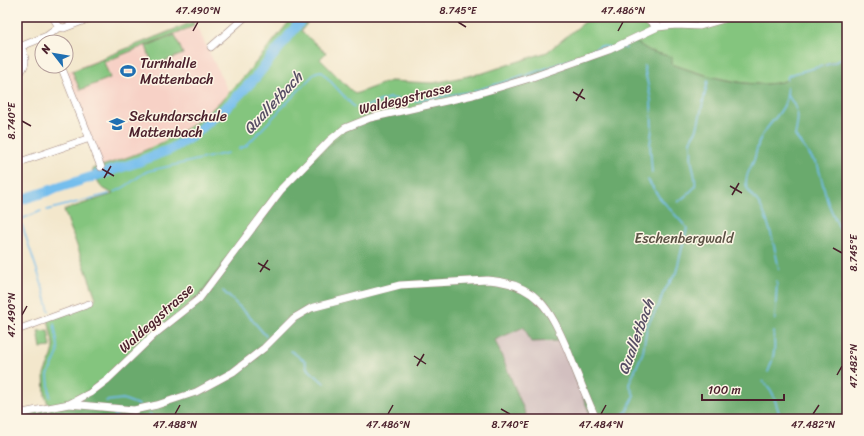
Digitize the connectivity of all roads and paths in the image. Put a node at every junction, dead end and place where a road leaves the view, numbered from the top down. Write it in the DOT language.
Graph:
graph roads {
  1 [pos="53,17"];
  2 [pos="93,17"];
  3 [pos="245,17"];
  4 [pos="645,17"];
  5 [pos="731,17"];
  6 [pos="59,27"];
  7 [pos="658,27"];
  8 [pos="54,34"];
  9 [pos="34,43"];
  10 [pos="19,47"];
  11 [pos="211,47"];
  12 [pos="64,74"];
  13 [pos="17,75"];
  14 [pos="90,138"];
  15 [pos="17,163"];
  16 [pos="101,167"];
  17 [pos="89,304"];
  18 [pos="17,330"];
  19 [pos="69,404"];
  20 [pos="17,414"];
  21 [pos="596,419"];
  1 -- 6 [label="street"];
  2 -- 6 [label="street"];
  3 -- 11 [label="street"];
  4 -- 7 [label="street"];
  5 -- 7 [label="street, Waldeggstrasse"];
  6 -- 8 [label="street"];
  7 -- 19 [label="street, Waldeggstrasse"];
  9 -- 10 [label="street"];
  10 -- 13 [label="street"];
  12 -- 14 [label="street"];
  14 -- 15 [label="street"];
  14 -- 16 [label="street"];
  17 -- 18 [label="street"];
  19 -- 20 [label="street"];
  19 -- 21 [label="street"];
}
